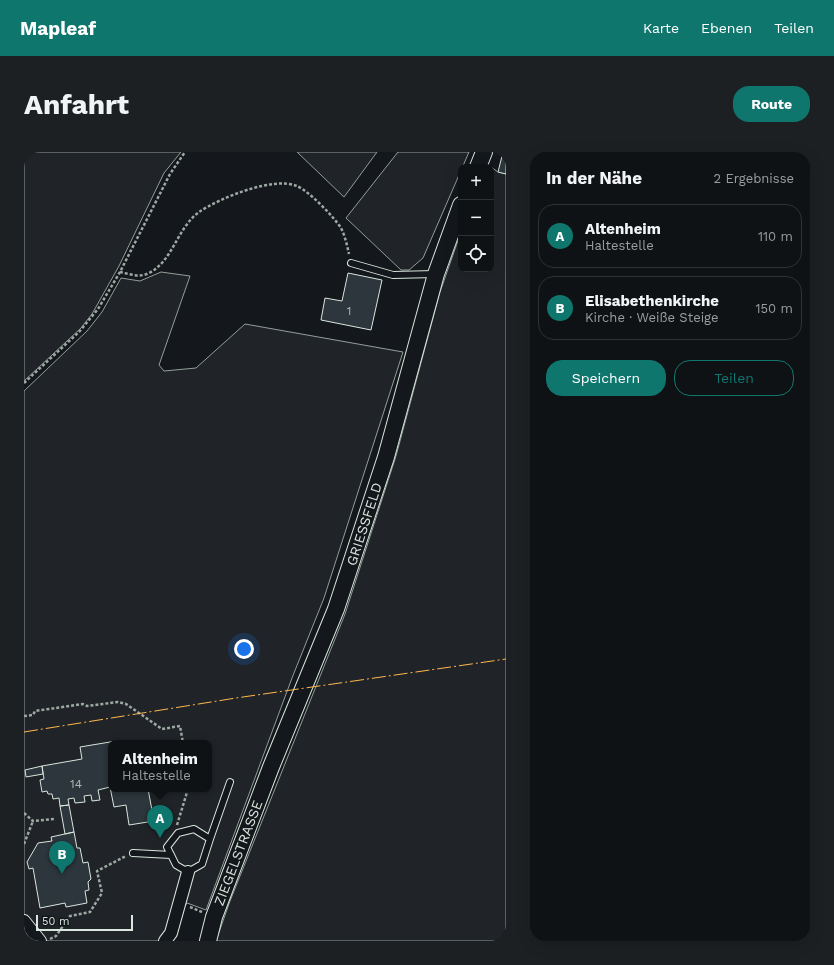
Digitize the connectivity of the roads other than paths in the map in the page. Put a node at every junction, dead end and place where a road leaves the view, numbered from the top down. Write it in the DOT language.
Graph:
graph roads {
  1 [pos="484,152"];
  2 [pos="479,164"];
  3 [pos="458,213"];
  4 [pos="351,262"];
  5 [pos="436,274"];
  6 [pos="271,766"];
  7 [pos="230,782"];
  8 [pos="210,839"];
  9 [pos="133,853"];
  10 [pos="171,855"];
  11 [pos="188,872"];
  12 [pos="24,921"];
  13 [pos="40,941"];
  14 [pos="165,941"];
  15 [pos="208,941"];
  1 -- 2 [label="main road"];
  3 -- 5 [label="main road, GRIESSFELD"];
  4 -- 5 [label="lane"];
  5 -- 6 [label="main road, GRIESSFELD"];
  6 -- 15 [label="main road, ZIEGELSTRASSE"];
  7 -- 8 [label="lane"];
  8 -- 10 [label="lane"];
  8 -- 11 [label="lane"];
  9 -- 10 [label="lane"];
  10 -- 11 [label="lane"];
  11 -- 14 [label="street"];
  12 -- 13 [label="street"];
}
